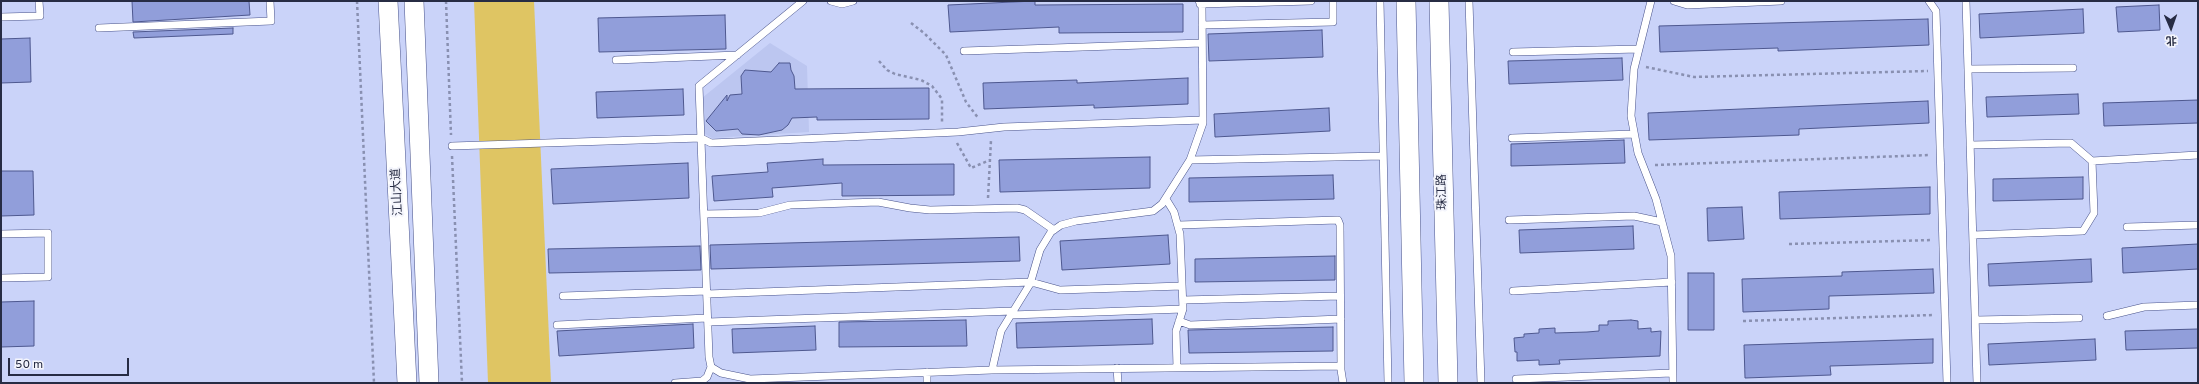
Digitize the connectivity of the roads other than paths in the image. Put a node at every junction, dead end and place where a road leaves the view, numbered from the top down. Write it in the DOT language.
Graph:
graph roads {
  1 [pos="39,1"];
  2 [pos="270,1"];
  3 [pos="388,1"];
  4 [pos="414,1"];
  5 [pos="803,1"];
  6 [pos="831,1"];
  7 [pos="852,1"];
  8 [pos="1311,1"];
  9 [pos="1333,1"];
  10 [pos="1380,1"];
  11 [pos="1406,1"];
  12 [pos="1439,1"];
  13 [pos="1469,1"];
  14 [pos="1651,1"];
  15 [pos="1674,1"];
  16 [pos="1781,1"];
  17 [pos="1929,1"];
  18 [pos="1966,1"];
  19 [pos="1199,2"];
  20 [pos="1,17"];
  21 [pos="1202,25"];
  22 [pos="99,28"];
  23 [pos="1202,43"];
  24 [pos="1639,49"];
  25 [pos="964,51"];
  26 [pos="1513,52"];
  27 [pos="737,55"];
  28 [pos="616,60"];
  29 [pos="2073,68"];
  30 [pos="1968,69"];
  31 [pos="1203,120"];
  32 [pos="1634,134"];
  33 [pos="701,138"];
  34 [pos="1512,138"];
  35 [pos="1970,144"];
  36 [pos="452,146"];
  37 [pos="2198,155"];
  38 [pos="1384,156"];
  39 [pos="1190,160"];
  40 [pos="2092,161"];
  41 [pos="1166,199"];
  42 [pos="704,214"];
  43 [pos="1509,220"];
  44 [pos="1662,222"];
  45 [pos="1179,225"];
  46 [pos="2198,225"];
  47 [pos="2127,227"];
  48 [pos="1054,230"];
  49 [pos="1,234"];
  50 [pos="1973,235"];
  51 [pos="1,278"];
  52 [pos="1031,282"];
  53 [pos="1672,282"];
  54 [pos="1182,286"];
  55 [pos="1513,291"];
  56 [pos="707,293"];
  57 [pos="563,296"];
  58 [pos="1340,296"];
  59 [pos="1183,300"];
  60 [pos="2198,305"];
  61 [pos="1183,309"];
  62 [pos="1012,313"];
  63 [pos="2107,316"];
  64 [pos="2080,318"];
  65 [pos="1341,319"];
  66 [pos="708,320"];
  67 [pos="1976,320"];
  68 [pos="1180,321"];
  69 [pos="557,325"];
  70 [pos="1341,366"];
  71 [pos="711,367"];
  72 [pos="1117,368"];
  73 [pos="1177,368"];
  74 [pos="992,370"];
  75 [pos="927,372"];
  76 [pos="1672,373"];
  77 [pos="1516,378"];
  78 [pos="734,380"];
  79 [pos="407,383"];
  80 [pos="429,383"];
  81 [pos="675,383"];
  82 [pos="928,383"];
  83 [pos="1118,383"];
  84 [pos="1343,383"];
  85 [pos="1388,383"];
  86 [pos="1414,383"];
  87 [pos="1448,383"];
  88 [pos="1481,383"];
  89 [pos="1673,383"];
  90 [pos="1947,383"];
  91 [pos="1977,383"];
  1 -- 20 [label="lane"];
  2 -- 22 [label="lane"];
  3 -- 79 [label="main road, 江山大道"];
  4 -- 80 [label="main road, 江山大道"];
  5 -- 27 [label="lane"];
  6 -- 7 [label="lane"];
  8 -- 19 [label="lane"];
  9 -- 21 [label="lane"];
  10 -- 38 [label="lane"];
  11 -- 86 [label="main road"];
  12 -- 87 [label="main road, 珠江路"];
  13 -- 88 [label="lane"];
  14 -- 24 [label="lane"];
  15 -- 16 [label="lane"];
  17 -- 90 [label="lane"];
  18 -- 30 [label="lane"];
  19 -- 21 [label="lane"];
  21 -- 23 [label="lane"];
  23 -- 25 [label="lane"];
  23 -- 31 [label="lane"];
  24 -- 26 [label="lane"];
  24 -- 32 [label="lane"];
  27 -- 28 [label="lane"];
  27 -- 33 [label="lane"];
  29 -- 30 [label="lane"];
  30 -- 35 [label="lane"];
  31 -- 33 [label="lane"];
  31 -- 39 [label="lane"];
  32 -- 34 [label="lane"];
  32 -- 44 [label="lane"];
  33 -- 36 [label="lane"];
  33 -- 42 [label="lane"];
  35 -- 40 [label="lane"];
  35 -- 50 [label="lane"];
  37 -- 40 [label="lane"];
  38 -- 39 [label="lane"];
  38 -- 85 [label="lane"];
  39 -- 41 [label="lane"];
  40 -- 50 [label="lane"];
  41 -- 45 [label="lane"];
  41 -- 48 [label="lane"];
  42 -- 48 [label="lane"];
  42 -- 56 [label="lane"];
  43 -- 44 [label="lane"];
  44 -- 53 [label="lane"];
  45 -- 54 [label="lane"];
  45 -- 58 [label="lane"];
  46 -- 47 [label="lane"];
  48 -- 52 [label="lane"];
  49 -- 51 [label="lane"];
  50 -- 67 [label="lane"];
  52 -- 54 [label="lane"];
  52 -- 56 [label="lane"];
  52 -- 62 [label="lane"];
  53 -- 55 [label="lane"];
  53 -- 76 [label="lane"];
  54 -- 59 [label="lane"];
  56 -- 57 [label="lane"];
  56 -- 66 [label="lane"];
  58 -- 59 [label="lane"];
  58 -- 65 [label="lane"];
  59 -- 61 [label="lane"];
  60 -- 63 [label="lane"];
  61 -- 62 [label="lane"];
  61 -- 68 [label="lane"];
  62 -- 66 [label="lane"];
  62 -- 74 [label="lane"];
  64 -- 67 [label="lane"];
  65 -- 68 [label="lane"];
  65 -- 70 [label="lane"];
  66 -- 69 [label="lane"];
  66 -- 71 [label="lane"];
  67 -- 91 [label="lane"];
  68 -- 73 [label="lane"];
  70 -- 73 [label="lane"];
  70 -- 84 [label="lane"];
  71 -- 78 [label="lane"];
  71 -- 81 [label="lane"];
  72 -- 73 [label="lane"];
  72 -- 74 [label="lane"];
  72 -- 83 [label="lane"];
  74 -- 75 [label="lane"];
  75 -- 78 [label="lane"];
  75 -- 82 [label="lane"];
  76 -- 77 [label="lane"];
  76 -- 89 [label="lane"];
}
